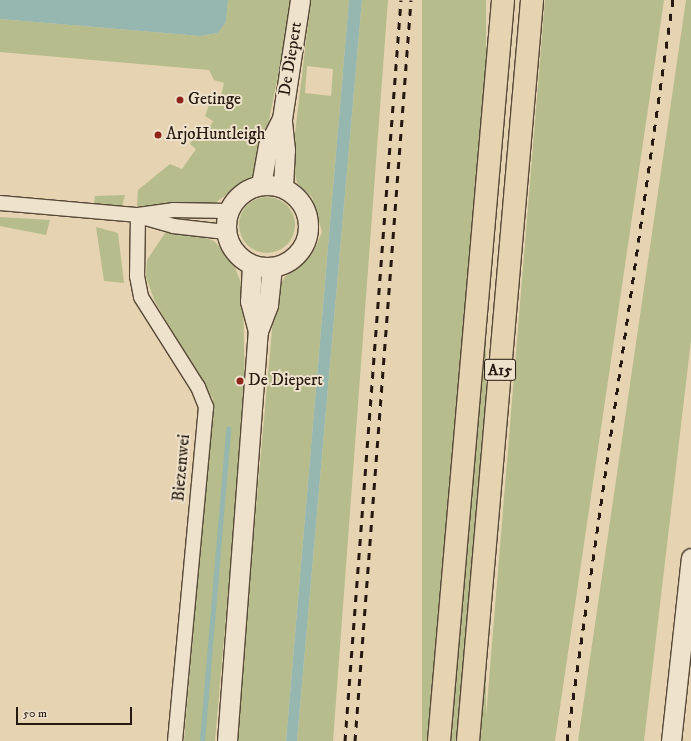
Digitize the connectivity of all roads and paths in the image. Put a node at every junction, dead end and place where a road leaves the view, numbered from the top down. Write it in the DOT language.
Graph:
graph roads {
  1 [pos="300,0"];
  2 [pos="502,0"];
  3 [pos="532,0"];
  4 [pos="282,119"];
  5 [pos="261,185"];
  6 [pos="283,187"];
  7 [pos="0,203"];
  8 [pos="228,211"];
  9 [pos="138,215"];
  10 [pos="226,232"];
  11 [pos="252,265"];
  12 [pos="272,267"];
  13 [pos="258,331"];
  14 [pos="691,558"];
  15 [pos="175,741"];
  16 [pos="227,741"];
  17 [pos="439,741"];
  18 [pos="468,741"];
  19 [pos="671,741"];
  1 -- 4 [label="main road, De Diepert"];
  2 -- 17 [label="highway, A15"];
  3 -- 18 [label="highway, A15"];
  4 -- 5 [label="main road, De Diepert"];
  4 -- 6 [label="main road, De Diepert"];
  5 -- 6 [label="main road"];
  5 -- 8 [label="main road"];
  6 -- 12 [label="main road"];
  7 -- 9 [label="street"];
  8 -- 9 [label="street"];
  8 -- 10 [label="main road"];
  9 -- 10 [label="street"];
  9 -- 15 [label="street, Biezenwei"];
  10 -- 11 [label="main road"];
  11 -- 12 [label="main road"];
  11 -- 13 [label="main road"];
  12 -- 13 [label="main road"];
  13 -- 16 [label="main road"];
  14 -- 19 [label="main road"];
}
